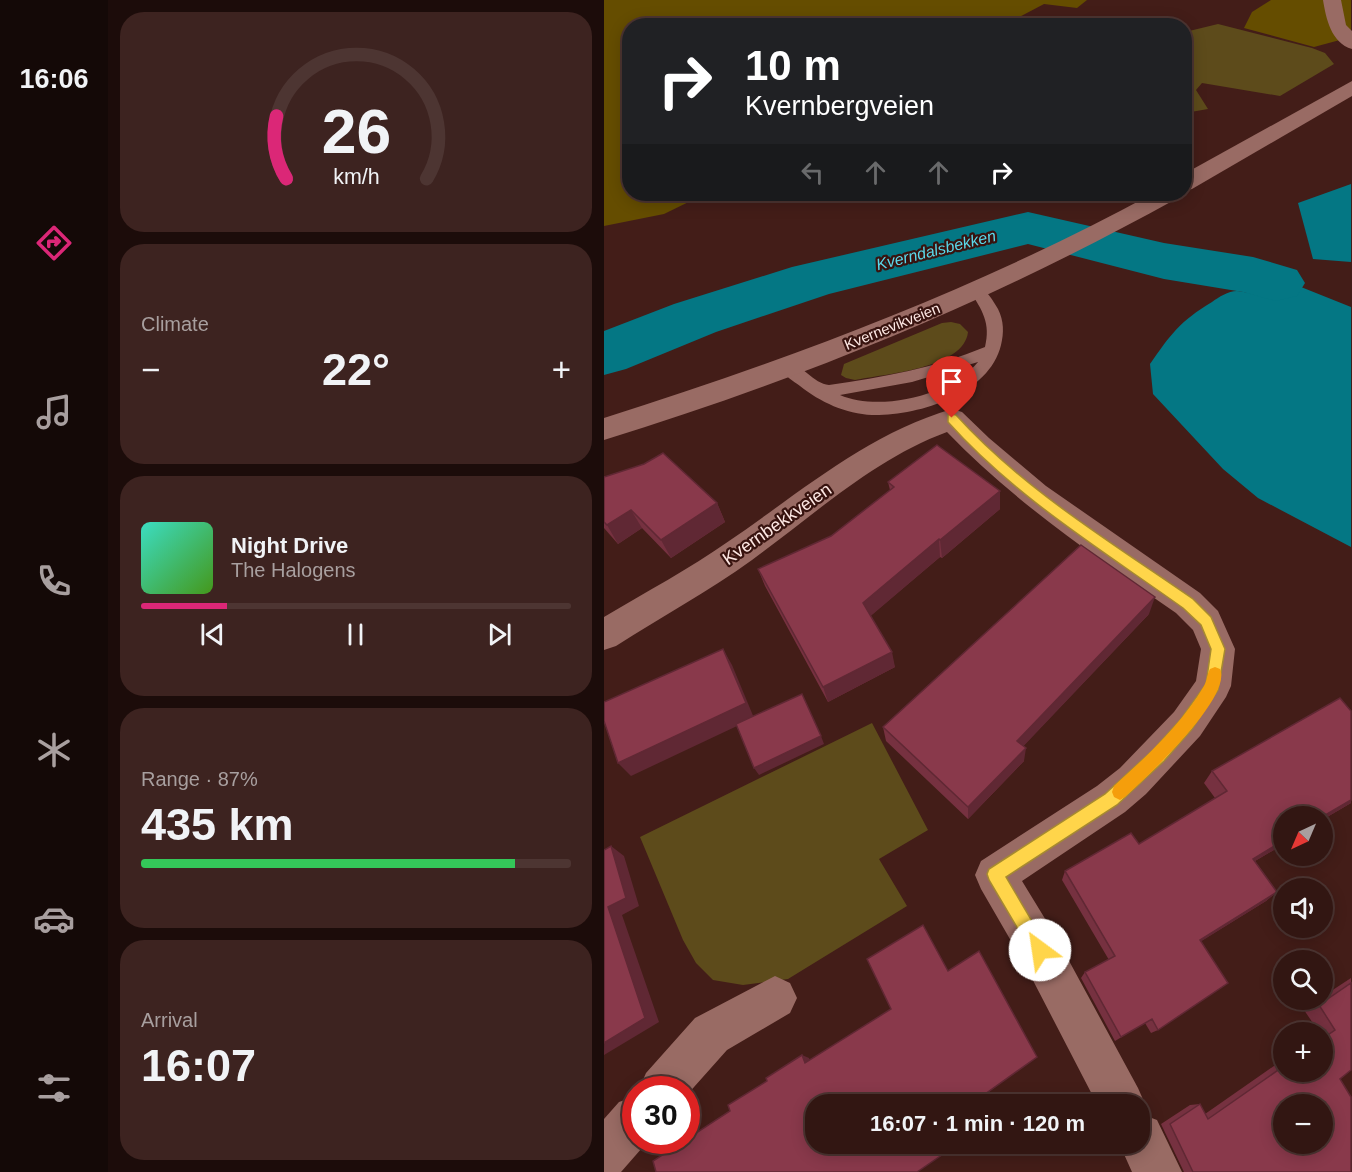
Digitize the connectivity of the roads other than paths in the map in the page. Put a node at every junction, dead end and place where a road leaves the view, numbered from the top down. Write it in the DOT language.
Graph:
graph roads {
  1 [pos="1332,0"];
  2 [pos="1351,43"];
  3 [pos="1351,87"];
  4 [pos="1192,179"];
  5 [pos="1155,201"];
  6 [pos="977,291"];
  7 [pos="992,350"];
  8 [pos="788,368"];
  9 [pos="816,390"];
  10 [pos="604,429"];
  11 [pos="604,635"];
  12 [pos="775,998"];
  13 [pos="674,1076"];
  14 [pos="1117,1094"];
  15 [pos="622,1135"];
  16 [pos="1149,1154"];
  17 [pos="604,1155"];
  18 [pos="1158,1172"];
  1 -- 2 [label="street"];
  3 -- 4 [label="street"];
  5 -- 6 [label="street, Kvernevikveien"];
  6 -- 7 [label="lane"];
  6 -- 8 [label="street, Kvernevikveien"];
  7 -- 9 [label="lane"];
  7 -- 9 [label="lane"];
  8 -- 9 [label="lane"];
  8 -- 10 [label="street, Kvernevikveien"];
  11 -- 14 [label="street, Kvernbekkveien"];
  12 -- 13 [label="street"];
  15 -- 17 [label="street"];
  16 -- 18 [label="street"];
}
